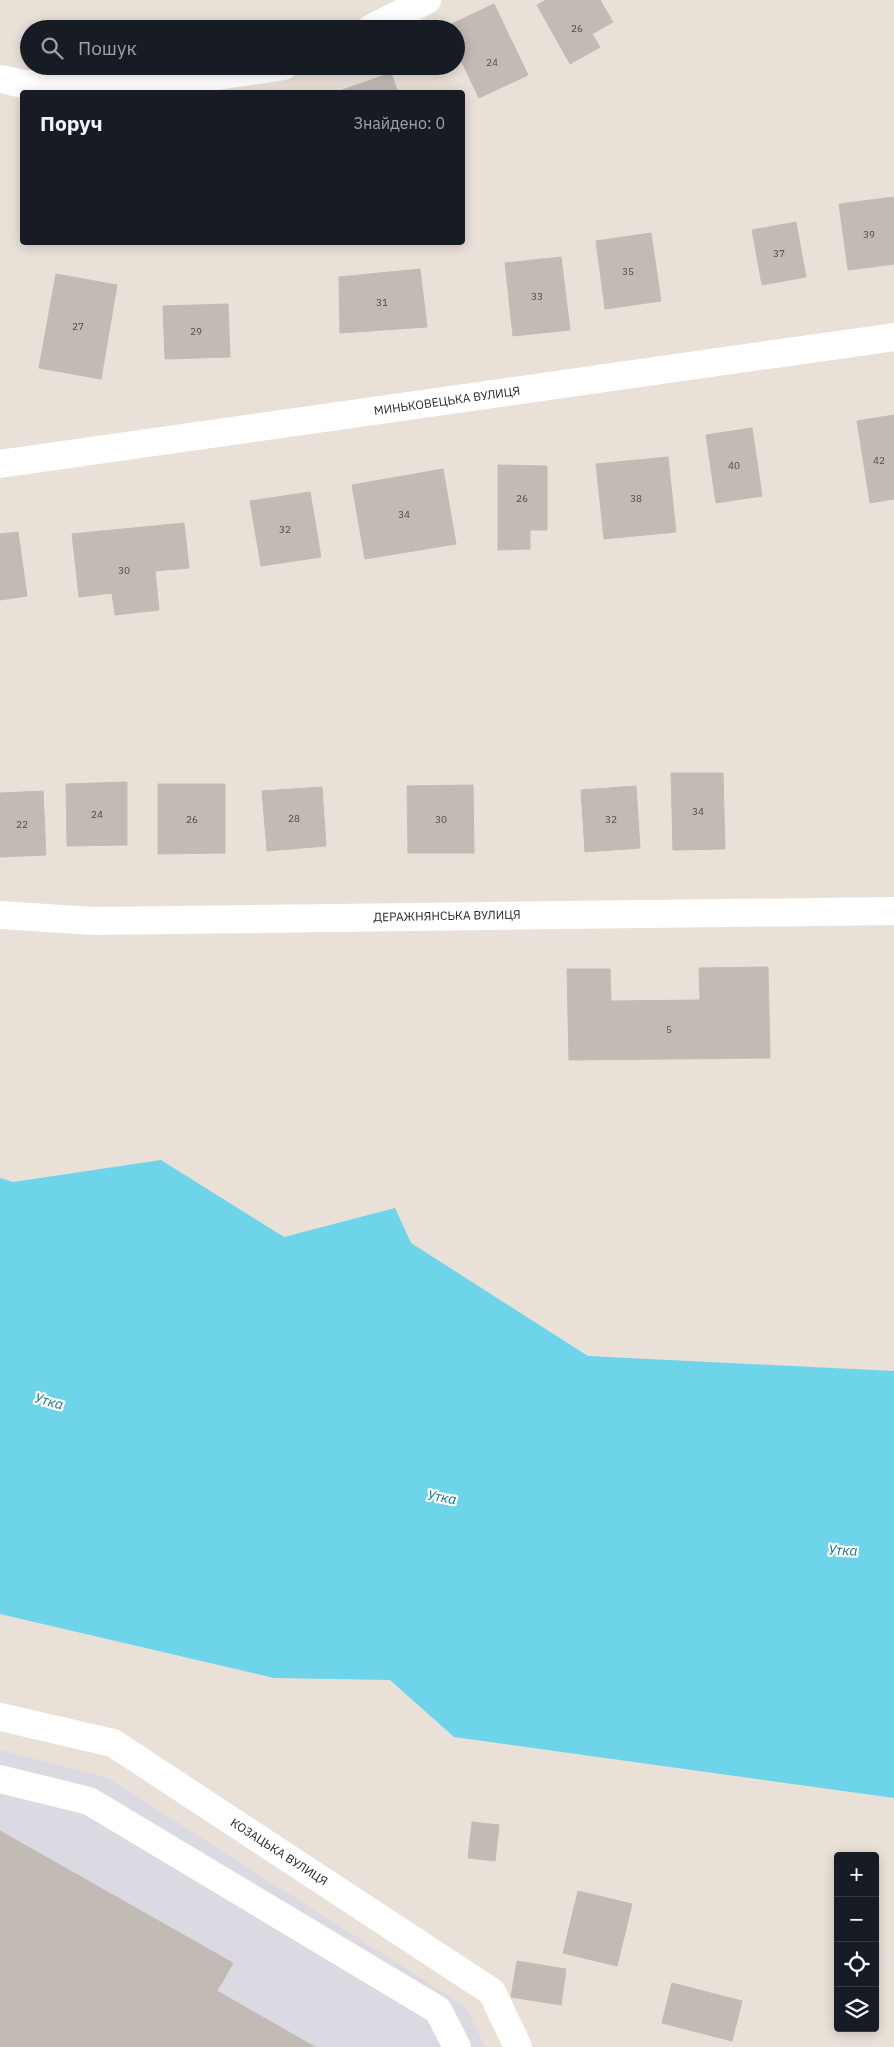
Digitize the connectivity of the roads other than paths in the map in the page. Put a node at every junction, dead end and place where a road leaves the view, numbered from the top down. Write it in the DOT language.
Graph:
graph roads {
  1 [pos="427,0"];
  2 [pos="388,20"];
  3 [pos="224,75"];
  4 [pos="0,79"];
  5 [pos="894,337"];
  6 [pos="0,464"];
  7 [pos="894,911"];
  8 [pos="0,915"];
  9 [pos="0,1717"];
  10 [pos="0,1779"];
  11 [pos="457,2047"];
  12 [pos="518,2047"];
  1 -- 2 [label="street"];
  3 -- 4 [label="street"];
  5 -- 6 [label="street, МИНЬКОВЕЦЬКА ВУЛИЦЯ"];
  7 -- 8 [label="street, ДЕРАЖНЯНСЬКА ВУЛИЦЯ"];
  9 -- 12 [label="street, КОЗАЦЬКА ВУЛИЦЯ"];
  10 -- 11 [label="street"];
}
